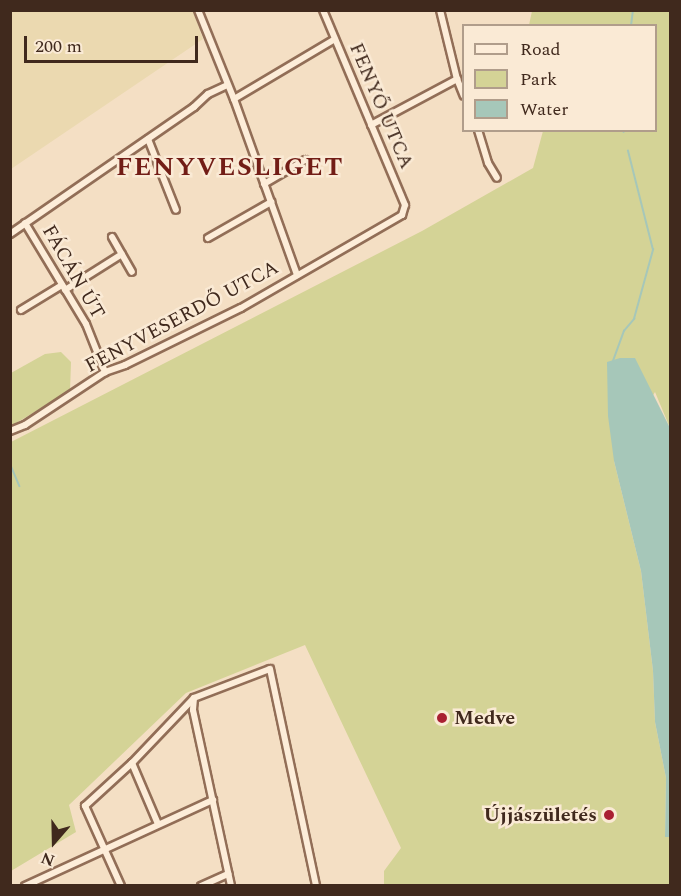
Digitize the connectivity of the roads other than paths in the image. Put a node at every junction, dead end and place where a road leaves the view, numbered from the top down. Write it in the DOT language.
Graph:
graph roads {
  1 [pos="198,10"];
  2 [pos="323,10"];
  3 [pos="440,10"];
  4 [pos="336,39"];
  5 [pos="457,79"];
  6 [pos="227,85"];
  7 [pos="462,91"];
  8 [pos="234,99"];
  9 [pos="371,125"];
  10 [pos="479,132"];
  11 [pos="148,140"];
  12 [pos="305,160"];
  13 [pos="496,178"];
  14 [pos="264,184"];
  15 [pos="271,202"];
  16 [pos="176,210"];
  17 [pos="402,215"];
  18 [pos="25,224"];
  19 [pos="10,234"];
  20 [pos="112,237"];
  21 [pos="208,238"];
  22 [pos="122,254"];
  23 [pos="132,272"];
  24 [pos="297,275"];
  25 [pos="64,288"];
  26 [pos="21,310"];
  27 [pos="105,372"];
  28 [pos="10,431"];
  29 [pos="194,698"];
  30 [pos="132,763"];
  31 [pos="213,800"];
  32 [pos="158,824"];
  33 [pos="105,849"];
  34 [pos="228,874"];
  35 [pos="25,885"];
  36 [pos="121,885"];
  37 [pos="201,885"];
  38 [pos="231,885"];
  39 [pos="316,885"];
  1 -- 6 [label="street"];
  2 -- 4 [label="street, FENYŐ UTCA"];
  3 -- 5 [label="street"];
  4 -- 8 [label="street"];
  4 -- 9 [label="street, FENYŐ UTCA"];
  5 -- 7 [label="street"];
  5 -- 9 [label="street"];
  6 -- 8 [label="street"];
  6 -- 11 [label="street"];
  8 -- 14 [label="street"];
  9 -- 17 [label="street, FENYŐ UTCA"];
  10 -- 13 [label="street"];
  11 -- 16 [label="street"];
  11 -- 18 [label="street"];
  12 -- 14 [label="street"];
  14 -- 15 [label="street"];
  15 -- 21 [label="street"];
  15 -- 24 [label="street"];
  17 -- 24 [label="street, FENYVESERDŐ UTCA"];
  18 -- 19 [label="street"];
  18 -- 25 [label="street, FÁCÁN ÚT"];
  20 -- 22 [label="street"];
  22 -- 23 [label="street"];
  22 -- 25 [label="street"];
  24 -- 27 [label="street, FENYVESERDŐ UTCA"];
  25 -- 26 [label="street"];
  25 -- 27 [label="street, FÁCÁN ÚT"];
  27 -- 28 [label="street, FENYVESERDŐ UTCA"];
  29 -- 30 [label="street"];
  29 -- 31 [label="street"];
  29 -- 39 [label="street"];
  30 -- 32 [label="street"];
  30 -- 33 [label="street"];
  31 -- 32 [label="street"];
  31 -- 34 [label="street"];
  32 -- 33 [label="street"];
  33 -- 35 [label="street"];
  33 -- 36 [label="street"];
  34 -- 37 [label="street"];
  34 -- 38 [label="street"];
}
